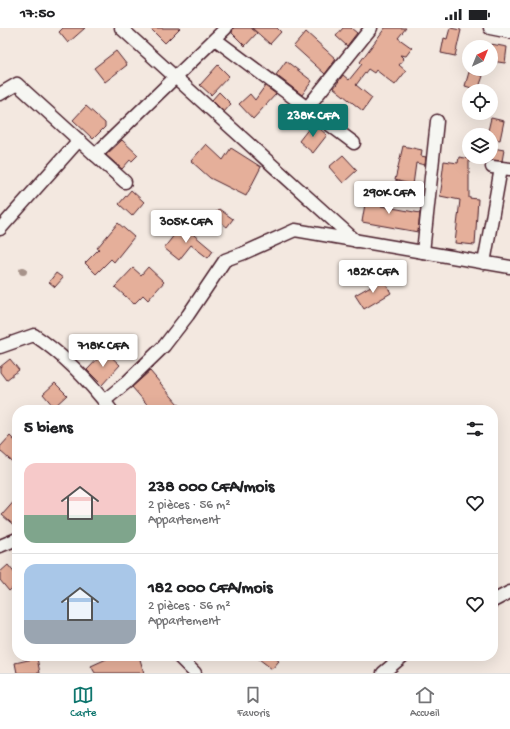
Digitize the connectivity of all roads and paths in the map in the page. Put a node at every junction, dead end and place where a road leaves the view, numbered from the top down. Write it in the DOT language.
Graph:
graph roads {
  1 [pos="121,28"];
  2 [pos="226,28"];
  3 [pos="371,28"];
  4 [pos="490,28"];
  5 [pos="510,32"];
  6 [pos="215,39"];
  7 [pos="176,77"];
  8 [pos="0,94"];
  9 [pos="307,108"];
  10 [pos="437,121"];
  11 [pos="79,140"];
  12 [pos="354,143"];
  13 [pos="95,155"];
  14 [pos="501,168"];
  15 [pos="125,182"];
  16 [pos="5,215"];
  17 [pos="0,229"];
  18 [pos="356,241"];
  19 [pos="423,252"];
  20 [pos="484,263"];
  21 [pos="510,267"];
  22 [pos="0,347"];
  23 [pos="106,405"];
  24 [pos="108,405"];
  25 [pos="12,541"];
  26 [pos="0,546"];
  27 [pos="510,592"];
  28 [pos="498,598"];
  29 [pos="183,661"];
  30 [pos="397,661"];
  31 [pos="195,673"];
  32 [pos="383,673"];
  1 -- 7 [label="street"];
  2 -- 6 [label="street"];
  3 -- 9 [label="street"];
  4 -- 5 [label="street"];
  6 -- 7 [label="street"];
  6 -- 9 [label="street"];
  7 -- 13 [label="street"];
  7 -- 18 [label="street"];
  8 -- 11 [label="street"];
  9 -- 12 [label="street"];
  10 -- 19 [label="street"];
  11 -- 13 [label="street"];
  11 -- 16 [label="street"];
  13 -- 15 [label="street"];
  14 -- 20 [label="street"];
  16 -- 17 [label="street"];
  18 -- 19 [label="street"];
  18 -- 24 [label="street"];
  19 -- 20 [label="street"];
  20 -- 21 [label="street"];
  22 -- 23 [label="street"];
  25 -- 26 [label="street"];
  27 -- 28 [label="street"];
  29 -- 31 [label="street"];
  30 -- 32 [label="street"];
}
